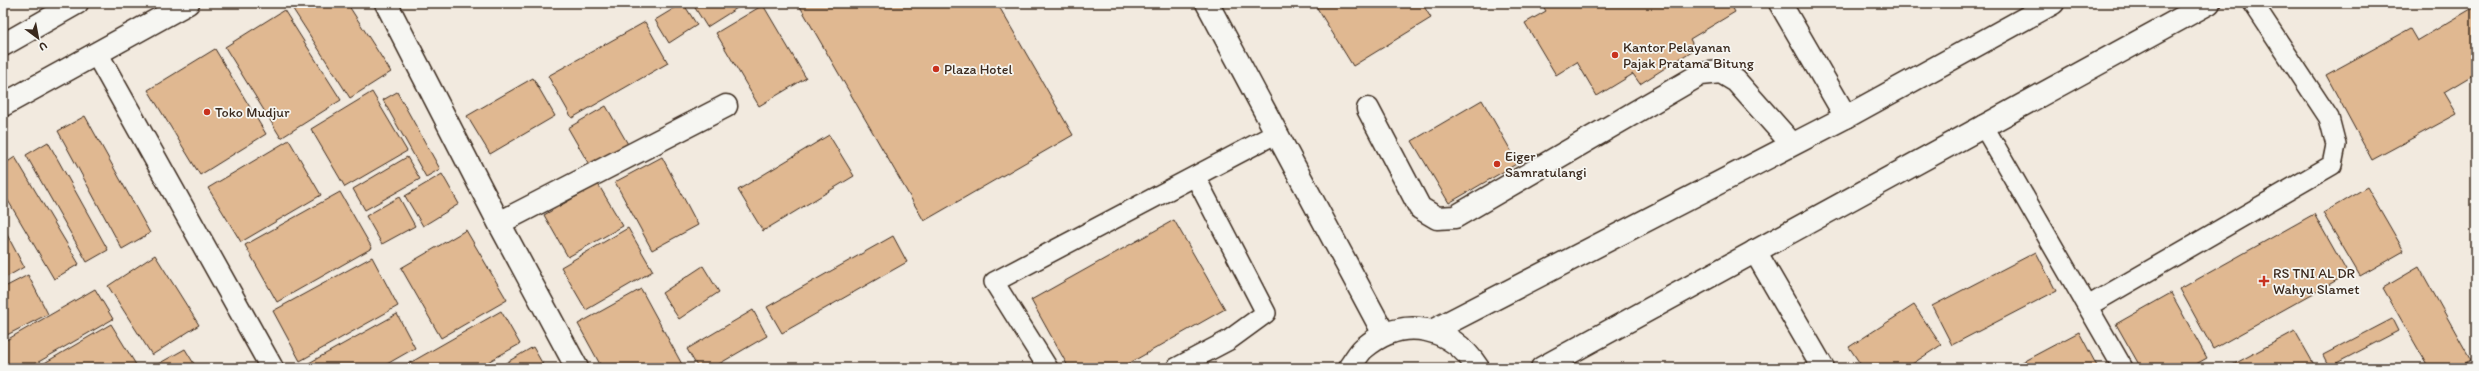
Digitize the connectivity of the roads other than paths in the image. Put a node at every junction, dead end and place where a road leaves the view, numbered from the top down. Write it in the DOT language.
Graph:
graph roads {
  1 [pos="77,3"];
  2 [pos="188,3"];
  3 [pos="386,3"];
  4 [pos="1207,3"];
  5 [pos="1780,3"];
  6 [pos="2052,3"];
  7 [pos="2209,3"];
  8 [pos="2253,3"];
  9 [pos="3,45"];
  10 [pos="97,54"];
  11 [pos="3,105"];
  12 [pos="726,106"];
  13 [pos="1368,109"];
  14 [pos="1846,117"];
  15 [pos="1983,125"];
  16 [pos="1277,133"];
  17 [pos="1792,144"];
  18 [pos="1195,176"];
  19 [pos="499,223"];
  20 [pos="1755,251"];
  21 [pos="2088,306"];
  22 [pos="1432,330"];
  23 [pos="1384,334"];
  24 [pos="272,368"];
  25 [pos="577,368"];
  26 [pos="1048,368"];
  27 [pos="1176,368"];
  28 [pos="1349,368"];
  29 [pos="1478,368"];
  30 [pos="1542,368"];
  31 [pos="1823,368"];
  32 [pos="2123,368"];
  1 -- 9 [label="main road"];
  2 -- 10 [label="main road"];
  3 -- 19 [label="main road"];
  4 -- 16 [label="main road"];
  5 -- 14 [label="main road"];
  6 -- 14 [label="main road"];
  7 -- 15 [label="main road"];
  8 -- 21 [label="lane"];
  10 -- 11 [label="main road"];
  10 -- 24 [label="main road"];
  12 -- 19 [label="main road"];
  13 -- 17 [label="main road"];
  14 -- 17 [label="main road"];
  15 -- 20 [label="main road"];
  15 -- 21 [label="lane"];
  16 -- 18 [label="lane"];
  16 -- 23 [label="main road"];
  17 -- 22 [label="main road"];
  18 -- 26 [label="lane"];
  18 -- 27 [label="lane"];
  19 -- 25 [label="main road"];
  20 -- 30 [label="main road"];
  20 -- 31 [label="main road"];
  21 -- 32 [label="lane"];
  22 -- 23 [label="main road"];
  22 -- 29 [label="main road"];
  23 -- 28 [label="main road"];
}
